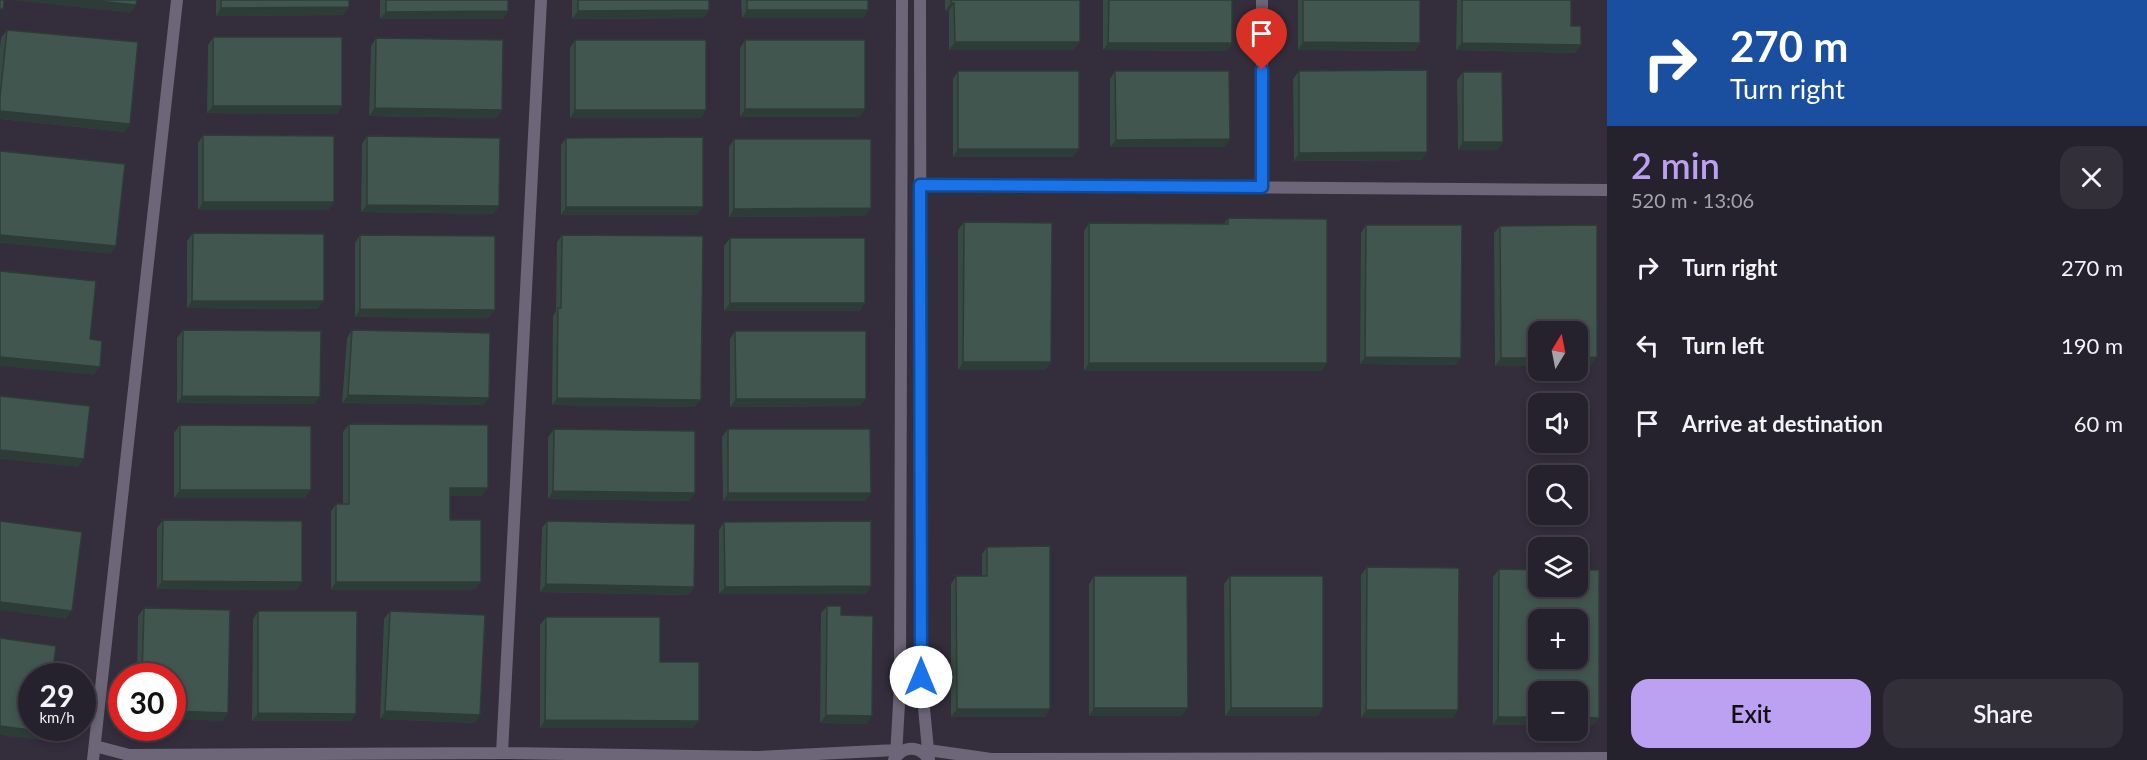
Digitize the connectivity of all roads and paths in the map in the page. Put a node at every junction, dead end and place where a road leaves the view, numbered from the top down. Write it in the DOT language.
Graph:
graph roads {
  1 [pos="177,0"];
  2 [pos="541,0"];
  3 [pos="902,0"];
  4 [pos="920,0"];
  5 [pos="1262,0"];
  6 [pos="920,185"];
  7 [pos="1262,187"];
  8 [pos="1607,190"];
  9 [pos="95,746"];
  10 [pos="502,753"];
  11 [pos="895,756"];
  12 [pos="929,757"];
  13 [pos="1607,758"];
  14 [pos="93,760"];
  1 -- 9 [label="street"];
  2 -- 10 [label="street"];
  3 -- 11 [label="street"];
  4 -- 6 [label="street"];
  5 -- 7 [label="street"];
  6 -- 7 [label="street"];
  6 -- 12 [label="street"];
  7 -- 8 [label="street"];
  9 -- 10 [label="street"];
  9 -- 14 [label="street"];
  10 -- 11 [label="street"];
  11 -- 12 [label="street"];
  12 -- 13 [label="street"];
}
